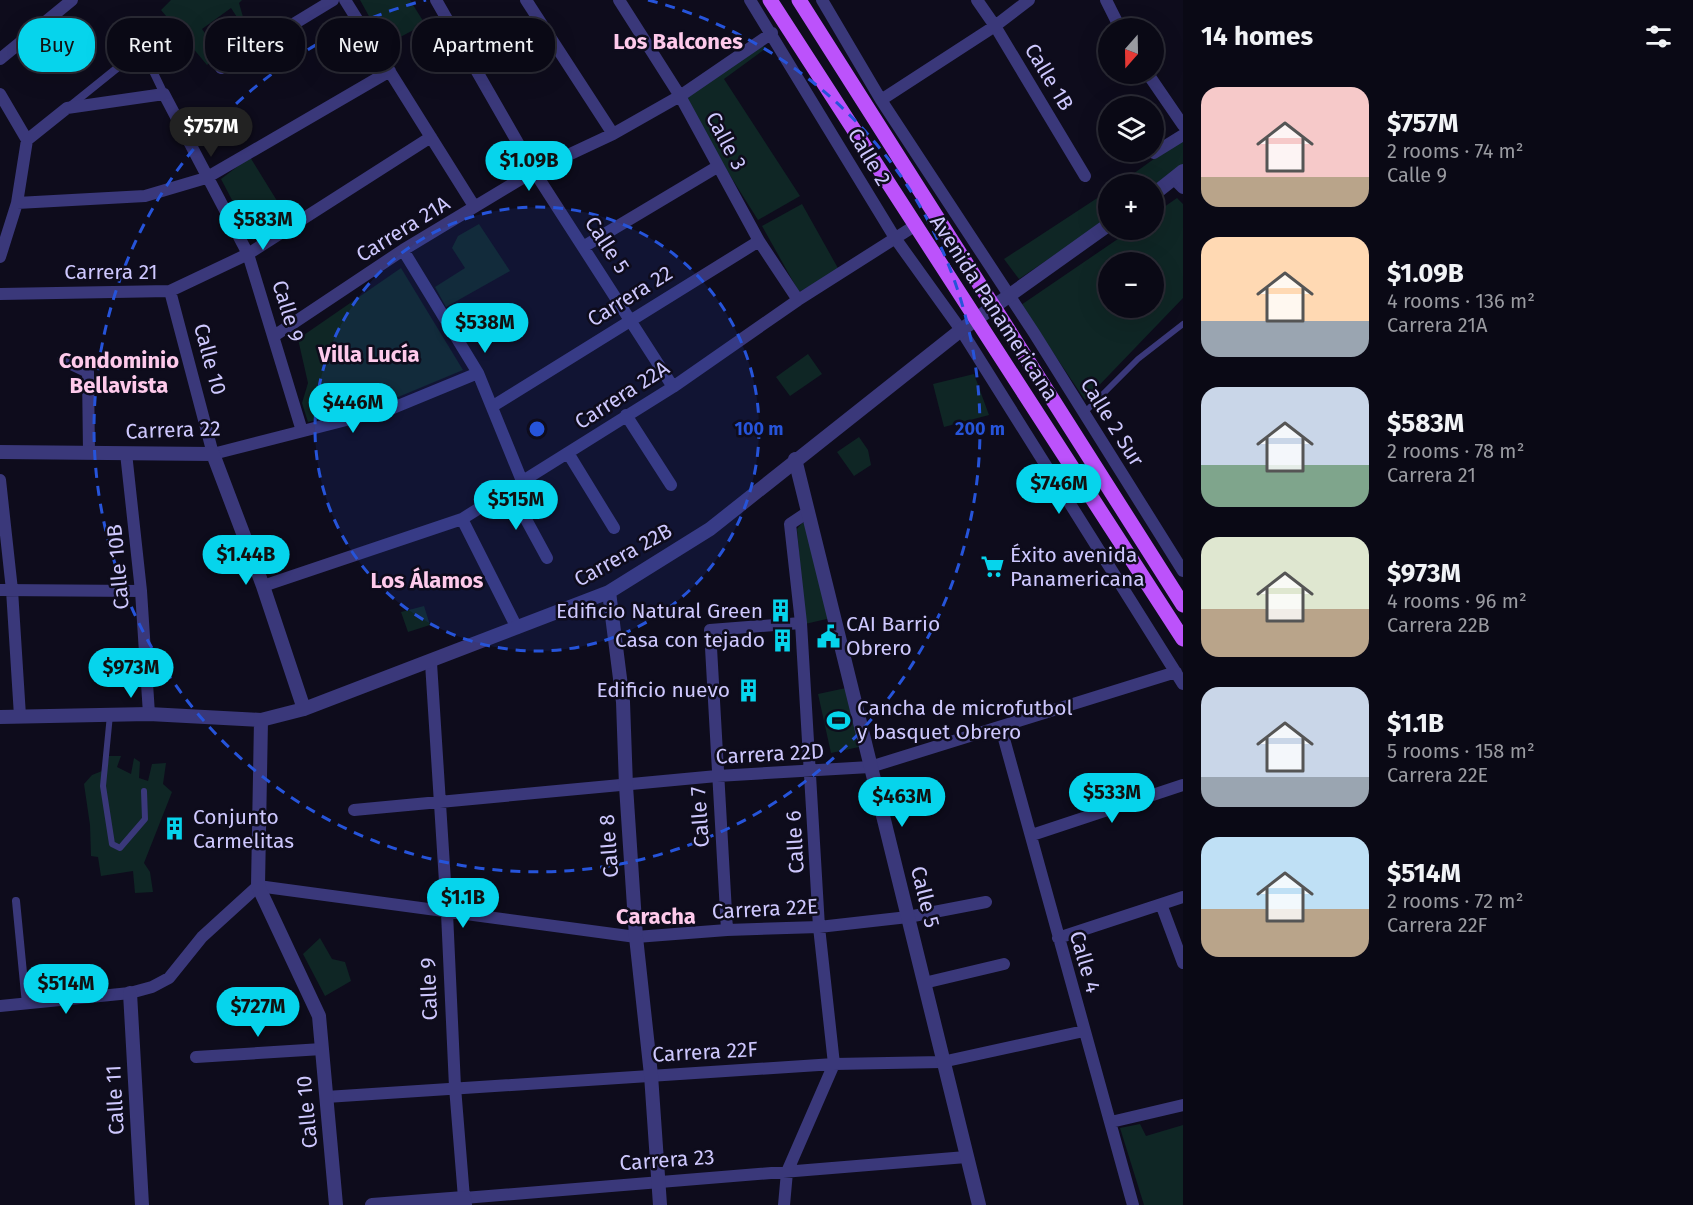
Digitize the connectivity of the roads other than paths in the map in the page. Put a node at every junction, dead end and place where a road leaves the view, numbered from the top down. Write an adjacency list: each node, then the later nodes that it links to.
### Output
1 (72, 0): 19 (street)
2 (333, 0): 14 (street)
3 (345, 0): 15 (street)
4 (436, 0): 35 (street, Calle 5)
5 (526, 0): 29 (street)
6 (619, 0): 25 (street, Calle 3)
7 (750, 0): 18 (street, Calle 2)
8 (770, 0): 42 (main road, Avenida Panamericana)
9 (800, 0): 54 (main road, Avenida Panamericana)
10 (822, 0): 26 (street, Calle 2)
11 (977, 0): 17 (street, Calle 1B)
12 (1029, 0): 17 (street)
13 (1106, 0): 16 (street)
14 (303, 18)
15 (356, 18)
16 (1115, 18)
17 (995, 26): 26 (street); 36 (street, Calle 1B)
18 (772, 33): 25 (street, Carrera 21A); 44 (street, Calle 2)
19 (0, 59)
20 (388, 72): 37 (street)
21 (391, 72): 31 (street)
22 (1155, 84): 28 (street)
23 (0, 94): 32 (street)
24 (164, 94): 27 (street); 27 (street, Calle 9); 37 (street, Calle 9)
25 (680, 96): 29 (street, Carrera 21A); 34 (street, Calle 3)
26 (881, 100): 52 (street, Calle 2)
27 (67, 108): 32 (street)
28 (1183, 125)
29 (613, 134): 35 (street, Carrera 21A)
30 (1183, 135): 33 (street)
31 (431, 137): 41 (street); 48 (street, Carrera 21)
32 (27, 140): 40 (street)
33 (1164, 147)
34 (717, 167): 45 (street, Calle 3); 46 (street)
35 (534, 171): 41 (street, Carrera 21A); 46 (street, Calle 5)
36 (1084, 176)
37 (206, 178): 40 (street); 48 (street, Calle 9)
38 (1180, 180): 39 (street)
39 (1164, 189)
40 (17, 203): 49 (street)
41 (474, 206): 47 (street, Carrera 21A)
42 (916, 225): 44 (street, Carrera 22A); 55 (main road, Avenida Panamericana)
43 (1098, 232): 52 (street, Carrera 22B)
44 (895, 238): 53 (street, Carrera 22A); 58 (street, Calle 2)
45 (759, 240): 53 (street, Calle 3); 56 (street, Carrera 22)
46 (583, 247): 56 (street, Calle 5)
47 (403, 250): 59 (street, Carrera 21A); 61 (street)
48 (248, 254): 50 (street, Carrera 21); 59 (street, Calle 9)
49 (0, 257)
50 (170, 291): 51 (street, Carrera 21); 71 (street, Calle 10)
51 (0, 294)
52 (1009, 294): 54 (street, Carrera 22B); 64 (street, Calle 2 Sur)
53 (798, 300): 62 (street, Carrera 22A)
54 (992, 308): 55 (street, Carrera 22B); 86 (main road, Avenida Panamericana)
55 (977, 319): 58 (street, Carrera 22B); 89 (main road, Avenida Panamericana)
56 (630, 321): 62 (street, Calle 5); 63 (street, Carrera 22)
57 (1183, 324): 64 (lane)
58 (961, 330): 72 (street, Carrera 22B); 91 (street, Calle 2)
59 (274, 336): 66 (street, Calle 9)
60 (63, 360): 68 (street)
61 (478, 373): 63 (street); 66 (street, Carrera 22)
62 (673, 387): 65 (street, Carrera 22A)
63 (492, 406): 74 (street)
64 (1083, 413): 81 (street, Calle 2 Sur)
65 (626, 416): 70 (street, Carrera 22A); 75 (street)
66 (302, 431): 71 (street, Carrera 22)
67 (0, 452): 68 (street, Carrera 22)
68 (89, 453): 69 (street, Carrera 22)
69 (126, 453): 71 (street, Carrera 22); 84 (street, Calle 10B)
70 (568, 453): 74 (street, Carrera 22A); 79 (street)
71 (213, 454): 82 (street, Calle 10)
72 (795, 459): 77 (street, Calle 5); 85 (street, Carrera 22B)
73 (0, 480): 83 (street)
74 (522, 481): 76 (street, Carrera 22A)
75 (671, 485)
76 (510, 490): 78 (street, Carrera 22A); 80 (street)
77 (808, 512): 87 (street, Calle 6); 100 (street, Calle 5)
78 (462, 519): 82 (street, Carrera 22A); 88 (street)
79 (614, 528)
80 (547, 558)
81 (1183, 571)
82 (263, 586): 93 (street, Calle 10)
83 (6, 590): 84 (street); 96 (street)
84 (141, 591): 94 (street, Calle 10B)
85 (609, 592): 88 (street, Carrera 22B); 104 (street, Calle 8)
86 (1183, 605)
87 (801, 623): 101 (street, Calle 6); 102 (street, Calle 7)
88 (517, 628): 90 (street, Carrera 22B)
89 (1183, 639)
90 (431, 663): 93 (street, Carrera 22B); 106 (street, Calle 9)
91 (1176, 672): 92 (street, Calle 2); 99 (street, Carrera 22D)
92 (1183, 684)
93 (304, 710): 98 (street, Carrera 22B)
94 (149, 714): 95 (street, Carrera 22B); 98 (street, Carrera 22B)
95 (110, 715): 96 (street, Carrera 22B); 105 (lane)
96 (20, 716): 97 (street, Carrera 22B)
97 (0, 717)
98 (261, 720): 109 (street, Calle 10)
99 (1001, 728): 100 (street, Carrera 22D); 108 (street, Calle 4)
100 (870, 767): 101 (street, Carrera 22D); 115 (street, Calle 5)
101 (810, 772): 102 (street, Carrera 22D); 116 (street, Calle 6)
102 (717, 776): 104 (street, Carrera 22D); 117 (street, Calle 7)
103 (1183, 785): 108 (street)
104 (626, 786): 106 (street, Carrera 22D); 118 (street, Calle 8)
105 (144, 790)
106 (439, 802): 107 (street, Carrera 22D); 114 (street, Calle 9)
107 (354, 810)
108 (1032, 836): 119 (street, Calle 4)
109 (258, 886): 114 (street, Carrera 22E); 123 (street); 127 (street, Calle 10)
110 (1183, 897): 113 (street)
111 (16, 901): 124 (street)
112 (986, 902): 115 (street, Carrera 22E)
113 (1161, 904): 119 (street); 120 (street)
114 (447, 913): 118 (street, Carrera 22E); 132 (street, Calle 9)
115 (908, 917): 116 (street, Carrera 22E); 122 (street, Calle 5)
116 (819, 927): 117 (street, Carrera 22E); 130 (street, Calle 6)
117 (727, 930): 118 (street, Carrera 22E)
118 (636, 937): 131 (street, Calle 8)
119 (1058, 938): 126 (street, Calle 4)
120 (1183, 963)
121 (1004, 964): 122 (street)
122 (924, 983): 129 (street, Calle 5)
123 (130, 993): 124 (street); 140 (street, Calle 11)
124 (26, 1004): 125 (street)
125 (0, 1006)
126 (1084, 1031): 129 (street, Carrera 22F); 135 (street, Calle 4)
127 (322, 1049): 128 (street); 133 (street, Calle 10)
128 (196, 1058)
129 (942, 1062): 130 (street, Carrera 22F); 136 (street, Calle 5)
130 (834, 1064): 131 (street, Carrera 22F); 137 (street, Calle 6)
131 (651, 1075): 132 (street, Carrera 22F); 138 (street, Calle 8)
132 (455, 1087): 133 (street, Carrera 22F); 139 (street, Calle 9)
133 (326, 1096): 141 (street, Calle 10)
134 (1183, 1105): 135 (street)
135 (1111, 1122): 146 (street, Calle 4)
136 (966, 1157): 137 (street, Carrera 23); 145 (street, Calle 5)
137 (787, 1172): 138 (street, Carrera 23); 144 (street, Calle 6)
138 (660, 1182): 139 (street, Carrera 23); 143 (street, Calle 8)
139 (465, 1201): 142 (street, Carrera 23)
140 (142, 1205)
141 (336, 1205)
142 (372, 1205)
143 (660, 1205)
144 (783, 1205)
145 (980, 1205)
146 (1133, 1205)

